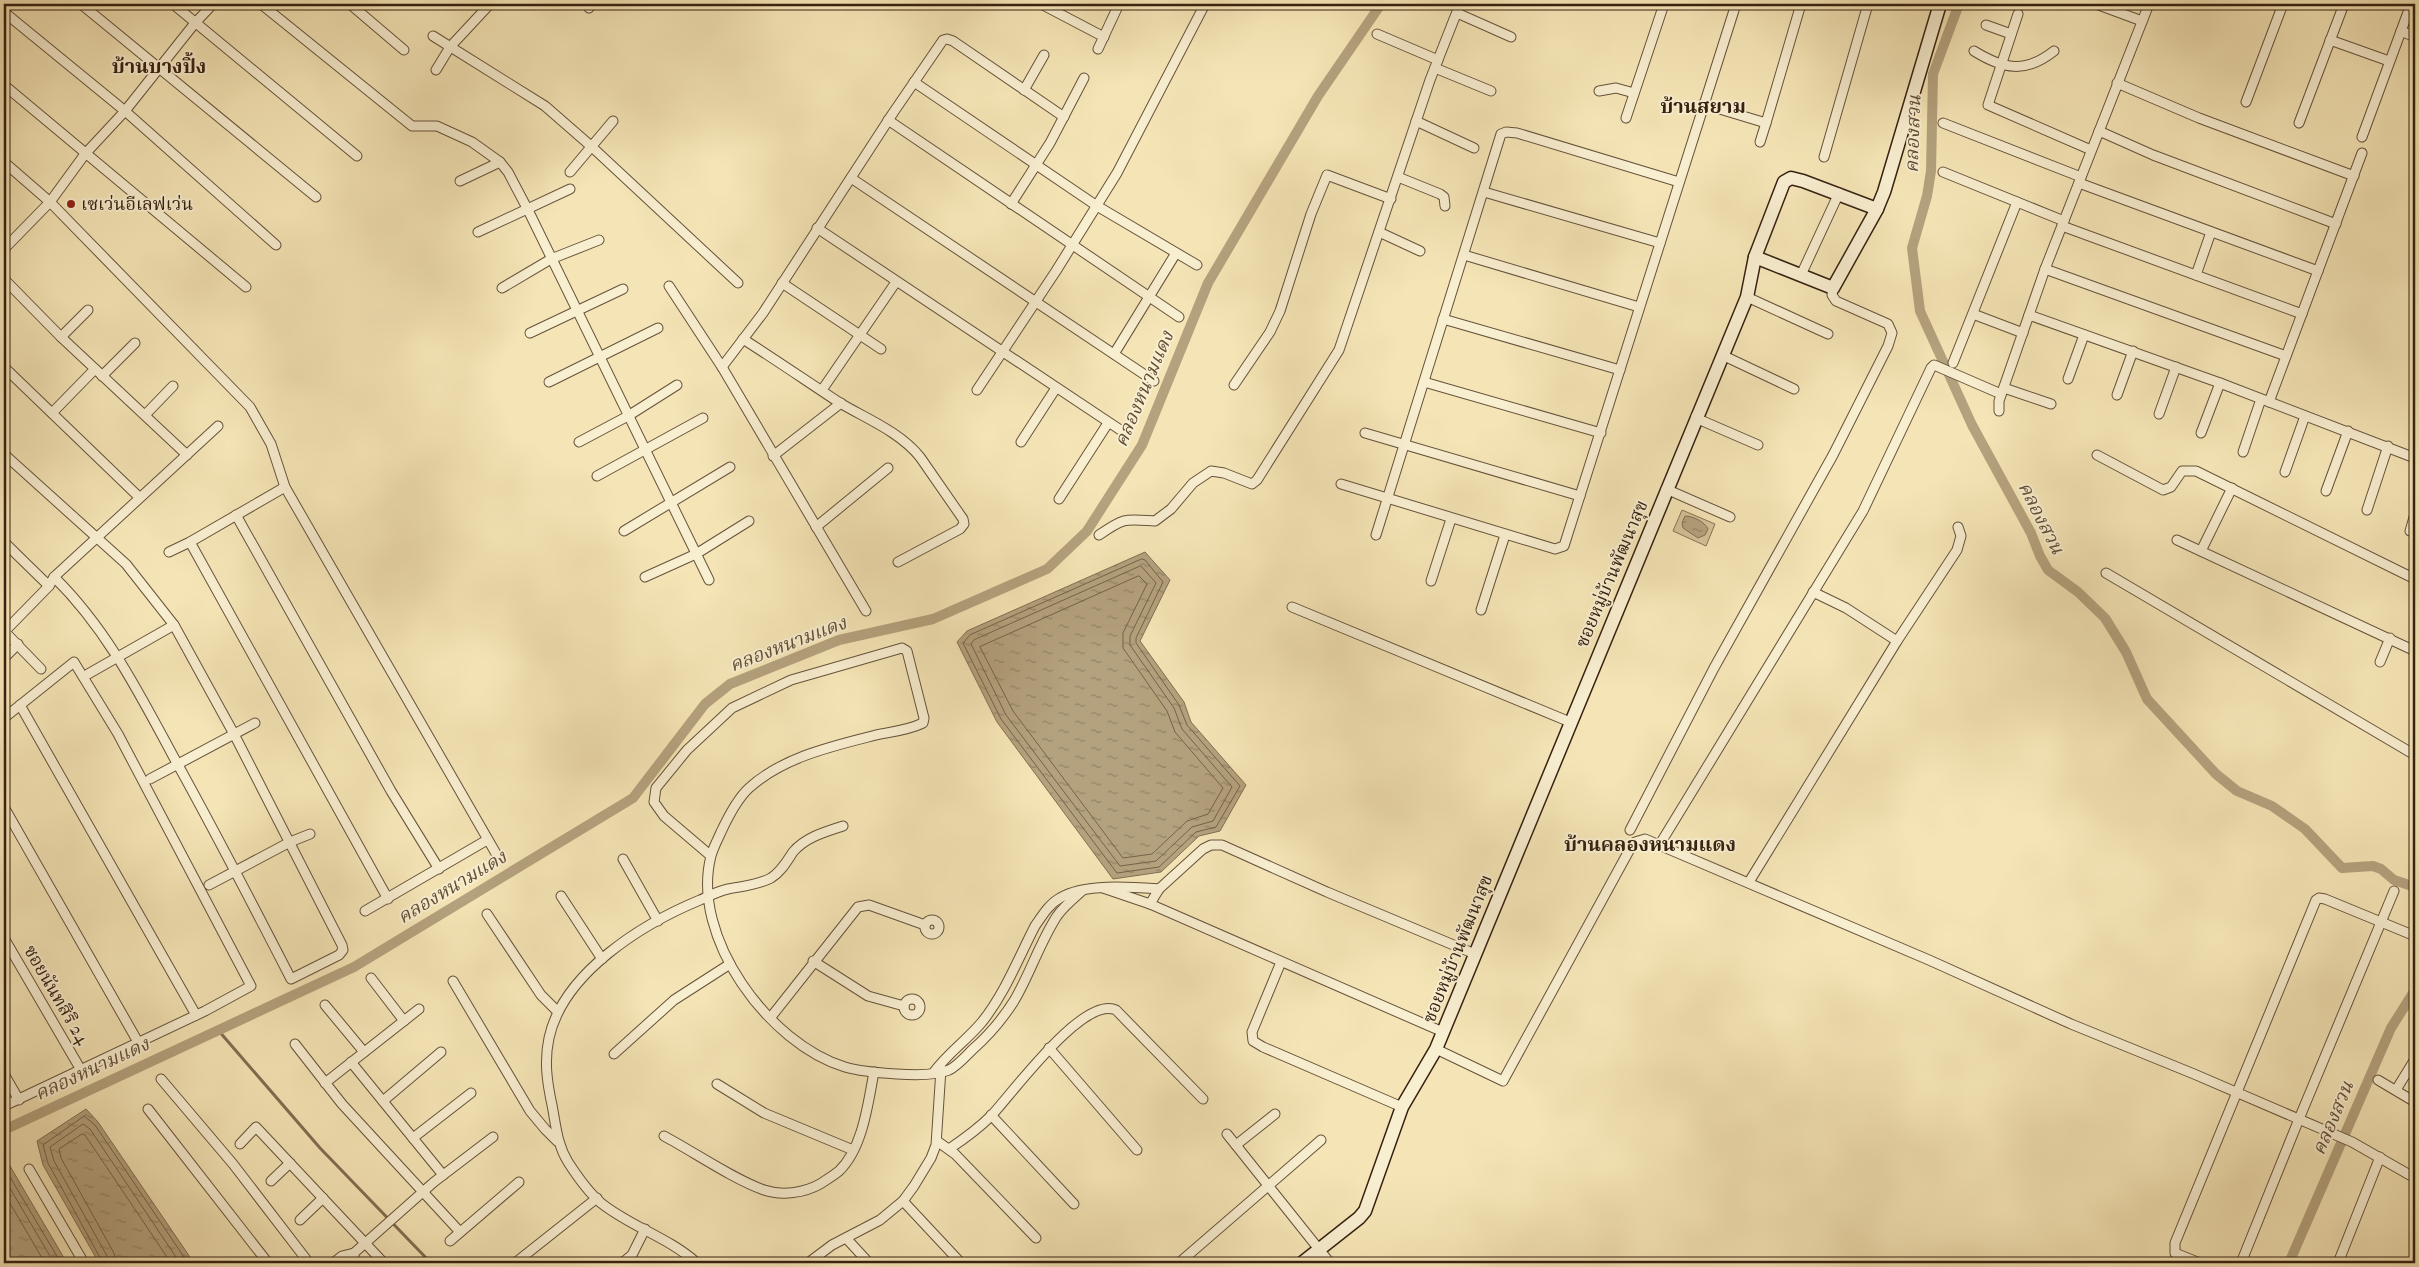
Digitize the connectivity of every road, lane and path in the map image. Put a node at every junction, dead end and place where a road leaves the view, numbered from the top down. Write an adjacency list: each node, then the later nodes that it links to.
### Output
1 (81, 4): 44 (street)
2 (173, 4): 25 (street)
3 (212, 4): 25 (street)
4 (261, 4): 76 (street)
5 (350, 4): 37 (street)
6 (490, 4): 35 (street)
7 (1041, 4): 31 (street)
8 (1119, 4): 31 (street)
9 (1205, 4): 94 (street)
10 (1460, 4): 22 (street)
11 (1664, 4): 53 (street)
12 (1736, 4): 55 (street)
13 (1801, 4): 62 (street)
14 (1868, 4): 74 (street)
15 (1940, 4): 96 (street)
16 (2096, 4): 24 (street)
17 (2149, 4): 24 (street)
18 (2283, 4): 54 (street)
19 (2344, 4): 34 (street)
20 (2412, 4): 27 (street)
21 (4, 12): 56 (street)
22 (1457, 13): 32 (street); 42 (street)
23 (2018, 14): 29 (street)
24 (2142, 21): 48 (street)
25 (195, 22): 44 (street); 73 (street)
26 (1986, 25): 29 (street)
27 (2401, 31): 33 (street); 41 (street)
28 (1376, 34): 42 (street)
29 (2011, 34): 43 (street)
30 (433, 36): 35 (street)
31 (1104, 37): 36 (street)
32 (1511, 37)
33 (2415, 37)
34 (2330, 40): 41 (street); 64 (street)
35 (450, 47): 45 (street); 68 (street)
36 (1098, 49)
37 (404, 50)
38 (1974, 51): 43 (street)
39 (2054, 51): 43 (street)
40 (1044, 55): 50 (street)
41 (2390, 62): 66 (street)
42 (1436, 64): 51 (street); 61 (street)
43 (2000, 66): 70 (street)
44 (160, 68): 56 (street); 89 (street)
45 (436, 70)
46 (1084, 78): 57 (street)
47 (914, 82): 50 (street); 59 (street); 77 (street)
48 (2117, 83): 65 (street); 80 (street)
49 (4, 85): 72 (street)
50 (1024, 90): 57 (street)
51 (1491, 91)
52 (1599, 91): 53 (street)
53 (1634, 93): 58 (street)
54 (2246, 102)
55 (1704, 104): 62 (street); 85 (street)
56 (125, 110): 72 (street); 106 (street)
57 (1064, 118): 77 (street)
58 (1626, 118)
59 (888, 120): 82 (street); 93 (street)
60 (613, 121): 68 (street)
61 (1416, 121): 69 (street); 81 (street)
62 (1766, 123): 67 (street)
63 (1943, 123): 83 (street)
64 (2299, 123)
65 (2099, 131): 70 (street); 99 (street)
66 (2362, 137)
67 (1760, 142)
68 (592, 147): 78 (street); 121 (street)
69 (1474, 148)
70 (2091, 150): 83 (street)
71 (2362, 153): 80 (street)
72 (85, 154): 91 (street); 124 (street)
73 (357, 156)
74 (1824, 157)
75 (4, 162): 91 (street)
76 (500, 162): 84 (street); 97 (street)
77 (1036, 164): 93 (street); 94 (street)
78 (570, 172)
79 (1943, 172): 92 (street)
80 (2354, 176): 99 (street)
81 (1398, 177): 90 (street); 95 (street)
82 (851, 178): 100 (street); 130 (street)
83 (2080, 180): 98 (street); 103 (street)
84 (460, 181)
85 (1679, 182): 87 (street); 105 (street)
86 (570, 189): 97 (street)
87 (1484, 192): 105 (street); 111 (street)
88 (1839, 193): 96 (street, ซอยหมู่บ้านพัฒนาสุข); 112 (street, ซอยหมู่บ้านพัฒนาสุข); 117 (street)
89 (316, 197)
90 (1391, 199): 102 (street); 167 (street)
91 (50, 202): 108 (street); 210 (street)
92 (2017, 202): 98 (street); 134 (street)
93 (1011, 204): 107 (street)
94 (1097, 206): 107 (street); 110 (street)
95 (1445, 206)
96 (1877, 209): 126 (street)
97 (528, 210): 101 (street); 113 (street)
98 (2063, 223): 115 (street); 118 (street)
99 (2336, 224): 116 (street)
100 (817, 228): 120 (street); 122 (street)
101 (478, 232)
102 (1379, 232): 109 (street); 229 (street)
103 (2211, 232): 116 (street); 118 (street)
104 (599, 240): 113 (street)
105 (1660, 243): 131 (street)
106 (276, 245)
107 (1073, 245): 128 (street); 130 (street)
108 (4, 249)
109 (1420, 251)
110 (1176, 253): 114 (street); 128 (street)
111 (1464, 255): 131 (street); 138 (street)
112 (1755, 257): 117 (street); 129 (street, ซอยหมู่บ้านพัฒนาสุข)
113 (551, 259): 125 (street); 133 (street)
114 (1197, 265)
115 (2045, 269): 136 (street); 154 (street)
116 (2318, 271): 135 (street)
117 (1801, 275): 126 (street)
118 (2196, 275): 135 (street)
119 (4, 279): 145 (street)
120 (896, 282): 142 (street); 150 (street)
121 (738, 283)
122 (782, 283): 142 (street); 146 (street)
123 (669, 286): 157 (street)
124 (246, 287)
125 (502, 288)
126 (1833, 288): 272 (street)
127 (623, 289): 133 (street)
128 (1151, 297): 137 (street); 151 (street)
129 (1747, 297): 143 (street); 153 (street, ซอยหมู่บ้านพัฒนาสุข)
130 (1035, 302): 150 (street); 151 (street)
131 (1639, 307): 159 (street)
132 (88, 310): 145 (street)
133 (576, 310): 140 (street); 152 (street)
134 (1973, 314): 141 (street); 155 (street)
135 (2302, 314): 154 (street)
136 (2029, 315): 141 (street); 144 (street)
137 (1179, 317)
138 (1443, 319): 159 (street); 164 (street)
139 (658, 328): 152 (street)
140 (530, 333)
141 (2023, 333): 173 (street)
142 (860, 334): 148 (street); 171 (street)
143 (1828, 334)
144 (2084, 335): 149 (street); 161 (street)
145 (61, 337): 160 (street)
146 (744, 339): 157 (street); 171 (street)
147 (134, 343): 160 (street)
148 (881, 349)
149 (2133, 351): 158 (street); 174 (street)
150 (1002, 352): 169 (street); 172 (street)
151 (1114, 354): 162 (street)
152 (599, 356): 163 (street); 182 (street)
153 (1723, 356): 170 (street); 185 (street, ซอยหมู่บ้านพัฒนาสุข)
154 (2286, 356): 175 (street)
155 (1953, 363)
156 (4, 367): 179 (street)
157 (722, 367): 202 (street)
158 (2176, 367): 165 (street); 180 (street)
159 (1620, 370): 190 (street)
160 (99, 373): 179 (street); 181 (street)
161 (2068, 379)
162 (1154, 381)
163 (549, 382)
164 (1424, 382): 190 (street); 195 (street)
165 (2220, 383): 175 (street); 191 (street)
166 (677, 385): 182 (street)
167 (1234, 385)
168 (173, 386): 181 (street)
169 (1056, 388): 186 (street); 194 (street)
170 (1794, 389)
171 (822, 390): 176 (street)
172 (977, 390)
173 (2003, 391): 177 (street); 178 (street); 247 (street)
174 (2117, 395)
175 (2265, 400): 183 (street); 199 (street)
176 (841, 403): 202 (street); 239 (street)
177 (2051, 404)
178 (1999, 411)
179 (52, 413): 215 (street)
180 (2159, 414)
181 (145, 416): 200 (street)
182 (628, 416): 193 (street); 198 (street)
183 (2305, 416): 188 (street); 207 (street)
184 (703, 418): 198 (street)
185 (1697, 418): 196 (street); 212 (street, ซอยหมู่บ้านพัฒนาสุข)
186 (1108, 423): 192 (street); 216 (street)
187 (218, 426): 200 (street)
188 (2348, 431): 197 (street); 213 (street)
189 (1364, 433): 195 (street)
190 (1600, 433): 214 (street)
191 (2201, 433)
192 (1125, 434)
193 (579, 442)
194 (1021, 442)
195 (1404, 445): 214 (street); 217 (street)
196 (1758, 445)
197 (2388, 446): 204 (street); 219 (street)
198 (644, 449): 208 (street); 218 (street)
199 (2243, 452)
200 (187, 455): 215 (street)
201 (2097, 455): 211 (street)
202 (773, 456): 225 (street)
203 (5, 458): 232 (street)
204 (2415, 458)
205 (730, 468): 218 (street)
206 (888, 468): 225 (street)
207 (2285, 472)
208 (597, 476)
209 (1341, 484): 217 (street)
210 (285, 487): 221 (street); 274 (street)
211 (2232, 488): 236 (street); 243 (street)
212 (1666, 490): 222 (street); 264 (street, ซอยหมู่บ้านพัฒนาสุข)
213 (2326, 491)
214 (1580, 496): 231 (street)
215 (139, 498): 232 (street)
216 (1058, 499)
217 (1386, 499): 223 (street); 230 (street)
218 (671, 504): 227 (street); 238 (street)
219 (2367, 510)
220 (2415, 514): 228 (street)
221 (236, 515): 235 (street); 280 (street)
222 (1730, 517)
223 (1450, 519): 231 (street); 245 (street)
224 (749, 521): 238 (street)
225 (816, 527): 250 (street)
226 (1958, 527): 254 (street)
227 (624, 531)
228 (2410, 531)
229 (1099, 535)
230 (1376, 535)
231 (1506, 535): 249 (street)
232 (98, 538): 241 (street); 251 (street)
233 (2177, 540): 236 (street)
234 (4, 542): 246 (street)
235 (190, 542): 237 (street); 290 (street)
236 (2201, 551): 253 (street)
237 (169, 552)
238 (696, 554): 242 (street); 244 (street)
239 (898, 562)
240 (2106, 573): 267 (street)
241 (54, 577): 246 (street); 257 (street)
242 (645, 577)
243 (2415, 579)
244 (709, 580)
245 (1431, 581)
246 (49, 586): 252 (street)
247 (1812, 592): 254 (street); 276 (street)
248 (1292, 607): 264 (street)
249 (1481, 610)
250 (866, 612)
251 (174, 625): 257 (street); 266 (street)
252 (4, 632): 255 (street)
253 (2390, 638): 256 (street); 259 (street)
254 (1897, 641): 282 (street)
255 (18, 644): 258 (street); 260 (street)
256 (2415, 651)
257 (118, 656): 261 (street); 268 (street)
258 (4, 658)
259 (2380, 662)
260 (42, 669)
261 (88, 674)
262 (20, 705): 263 (street); 310 (street); 310 (street)
263 (4, 718)
264 (1570, 722): 299 (street, ซอยหมู่บ้านพัฒนาสุข)
265 (255, 723): 266 (street)
266 (234, 734): 268 (street); 275 (street)
267 (2415, 755)
268 (177, 764): 269 (street); 281 (street)
269 (150, 779)
270 (4, 807): 314 (street)
271 (842, 826): 289 (street)
272 (1630, 830)
273 (310, 834): 275 (street)
274 (487, 840): 278 (street); 280 (street)
275 (290, 842): 281 (street); 281 (street)
276 (1660, 844): 282 (street); 317 (street)
277 (711, 856): 277 (street); 289 (street)
278 (498, 857)
279 (622, 859): 294 (street)
280 (439, 869): 290 (street)
281 (236, 871): 283 (street)
282 (1749, 882): 332 (street)
283 (209, 885)
284 (1103, 888): 285 (street); 286 (street); 291 (street)
285 (1159, 888): 291 (street); 299 (street)
286 (1082, 891): 324 (street); 324 (street)
287 (2394, 891): 295 (street)
288 (561, 896): 300 (street)
289 (709, 897): 294 (street); 303 (street)
290 (388, 899): 292 (street)
291 (1150, 904): 302 (street)
292 (365, 911)
293 (486, 914): 309 (street)
294 (658, 921): 300 (street)
295 (2382, 921): 297 (street); 332 (street); 343 (street)
296 (925, 925): 301 (street)
297 (2415, 936)
298 (4, 938): 323 (street, ซอยนันทสิริ 24)
299 (1475, 954): 313 (street, ซอยหมู่บ้านพัฒนาสุข)
300 (602, 959): 309 (street)
301 (813, 962): 307 (street); 311 (street)
302 (1281, 962): 313 (street); 339 (street)
303 (730, 964): 311 (street); 320 (street)
304 (371, 978): 312 (street)
305 (453, 981): 349 (street)
306 (325, 1005): 318 (street)
307 (904, 1006)
308 (419, 1009): 312 (street)
309 (558, 1012): 349 (street)
310 (196, 1015): 314 (street)
311 (771, 1018): 325 (street)
312 (404, 1021): 318 (street)
313 (1443, 1032): 317 (street, ซอยหมู่บ้านพัฒนาสุข)
314 (138, 1042): 323 (street)
315 (295, 1044): 329 (street)
316 (1049, 1048): 334 (street); 342 (street); 355 (street)
317 (1436, 1049): 339 (street, ซอยหมู่บ้านพัฒนาสุข)
318 (364, 1052): 322 (street)
319 (441, 1052): 336 (street)
320 (614, 1054)
321 (2415, 1059): 331 (street)
322 (351, 1062): 329 (street); 336 (street)
323 (81, 1070): 335 (street)
324 (936, 1070): 325 (street); 350 (street)
325 (874, 1072): 354 (street)
326 (4, 1074): 335 (street)
327 (161, 1078): 382 (street)
328 (2378, 1080): 331 (street)
329 (325, 1083): 364 (street)
330 (717, 1084): 354 (street)
331 (2396, 1090): 337 (street)
332 (2236, 1092): 343 (street); 393 (street)
333 (471, 1093): 347 (street)
334 (1203, 1099)
335 (19, 1100): 338 (street)
336 (383, 1101): 347 (street)
337 (2415, 1102)
338 (4, 1106)
339 (1402, 1107): 376 (street, ซอยหมู่บ้านพัฒนาสุข)
340 (148, 1109): 381 (street)
341 (1275, 1114): 352 (street)
342 (991, 1115): 353 (street); 368 (street)
343 (2299, 1119): 356 (street); 394 (street)
344 (1228, 1134): 352 (street)
345 (664, 1136): 354 (street)
346 (493, 1137): 359 (street)
347 (413, 1138): 359 (street)
348 (1321, 1140): 363 (street)
349 (557, 1141): 366 (street)
350 (937, 1141): 353 (street); 367 (street)
351 (240, 1144): 357 (street)
352 (1236, 1145): 363 (street)
353 (949, 1149): 373 (street)
354 (853, 1150)
355 (1137, 1150)
356 (2380, 1157): 360 (street); 395 (street)
357 (290, 1163): 361 (street); 365 (street)
358 (29, 1169): 380 (street)
359 (443, 1176): 364 (street)
360 (2415, 1178)
361 (271, 1181)
362 (519, 1182): 371 (street)
363 (1269, 1184): 376 (street); 390 (street)
364 (423, 1192): 371 (street); 375 (street)
365 (323, 1198): 369 (street); 375 (street)
366 (596, 1198): 370 (street); 385 (street)
367 (903, 1201): 372 (street); 379 (street)
368 (1074, 1204)
369 (300, 1220)
370 (645, 1229): 386 (street); 387 (street)
371 (460, 1232): 374 (street)
372 (846, 1238): 388 (street); 389 (street)
373 (1036, 1238)
374 (450, 1241)
375 (365, 1244): 377 (street); 378 (street)
376 (1319, 1250): 391 (street, ซอยหมู่บ้านพัฒนาสุข); 392 (street)
377 (354, 1253): 383 (street); 384 (street)
378 (381, 1260)
379 (960, 1262)
380 (84, 1263)
381 (268, 1263)
382 (309, 1263)
383 (333, 1263)
384 (354, 1263)
385 (515, 1263)
386 (622, 1263)
387 (697, 1263)
388 (808, 1263)
389 (869, 1263)
390 (1179, 1263)
391 (1302, 1263)
392 (1330, 1263)
393 (2200, 1263)
394 (2241, 1263)
395 (2338, 1263)

